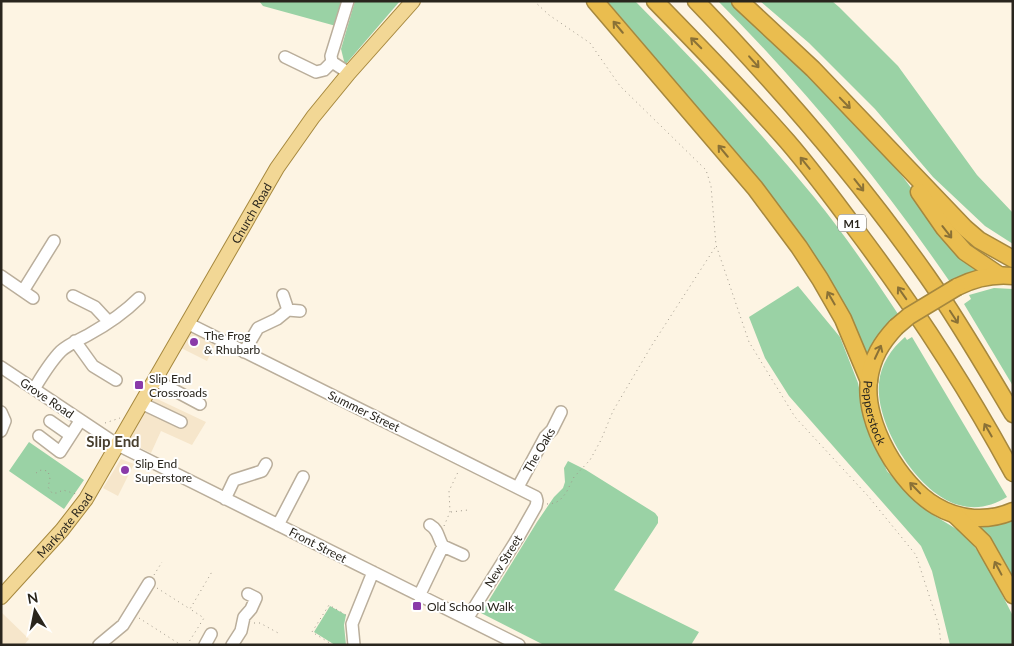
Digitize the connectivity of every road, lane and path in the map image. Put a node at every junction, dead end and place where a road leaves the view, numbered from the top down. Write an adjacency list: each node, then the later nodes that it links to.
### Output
1 (348, 1): 9 (street)
2 (413, 1): 10 (main road, Church Road)
3 (534, 1): 13 (path)
4 (596, 1): 27 (highway, one-way to 4)
5 (654, 1): 46 (highway, M1, one-way to 5)
6 (696, 1): 33 (highway, M1, one-way to 33)
7 (740, 1): 11 (highway, one-way to 11)
8 (285, 57): 9 (street)
9 (332, 62): 10 (street)
10 (349, 73): 21 (main road, Church Road)
11 (877, 136): 14 (highway); 16 (highway, one-way to 16)
12 (54, 241): 15 (street)
13 (716, 245): 51 (path); 83 (path)
14 (1013, 259)
15 (1, 276)
16 (1006, 276): 27 (highway, Pepperstock, one-way to 16, bridge)
17 (283, 295): 23 (street)
18 (73, 296): 20 (street)
19 (139, 298): 20 (street)
20 (108, 321): 22 (street)
21 (187, 323): 23 (street, Summer Street); 26 (main road, Church Road)
22 (75, 341): 25 (street); 28 (street)
23 (244, 352): 43 (street, Summer Street)
24 (1, 367): 28 (street, Grove Road)
25 (116, 380)
26 (155, 380): 29 (main road, Church Road); 30 (street)
27 (869, 381): 55 (highway, Pepperstock, one-way to 27)
28 (34, 389): 36 (street, Grove Road)
29 (141, 404): 37 (street); 42 (main road, Church Road)
30 (200, 404)
31 (1, 412): 39 (street)
32 (561, 412): 48 (street, The Oaks)
33 (1013, 414)
34 (120, 418): 38 (path)
35 (50, 421): 41 (street)
36 (80, 421): 41 (street); 42 (street, Grove Road)
37 (181, 422)
38 (104, 424)
39 (1, 431)
40 (39, 436): 41 (street)
41 (70, 436)
42 (118, 445): 49 (street, Front Street); 50 (main road, Markyate Road)
43 (464, 461): 48 (street, Summer Street); 53 (path)
44 (266, 464): 49 (street)
45 (36, 473): 50 (path)
46 (1013, 473)
47 (303, 477): 56 (street)
48 (518, 487): 51 (street, Summer Street)
49 (225, 498): 56 (street, Front Street)
50 (86, 499): 64 (main road, Markyate Road)
51 (537, 501): 71 (street, New Street)
52 (468, 510): 53 (path)
53 (450, 512): 57 (path)
54 (1009, 512): 55 (highway, Pepperstock)
55 (955, 515): 66 (highway, one-way to 55)
56 (278, 525): 62 (street, Front Street)
57 (434, 530): 58 (street)
58 (443, 546): 59 (street); 67 (street)
59 (463, 555)
60 (162, 562): 63 (path)
61 (213, 570): 68 (path)
62 (373, 572): 67 (street, Front Street); 70 (street)
63 (149, 583): 68 (path); 69 (street)
64 (2, 594)
65 (248, 594): 72 (street)
66 (1013, 595)
67 (419, 596): 71 (street, Front Street)
68 (190, 609): 77 (path)
69 (131, 613): 75 (street); 76 (path)
70 (353, 619): 80 (path); 81 (street)
71 (467, 619): 82 (street, Front Street)
72 (243, 623): 74 (path); 79 (street)
73 (211, 634): 78 (street)
74 (280, 634)
75 (106, 643)
76 (181, 645)
77 (187, 645)
78 (205, 645)
79 (232, 645)
80 (333, 645)
81 (354, 645)
82 (519, 645)
83 (941, 645)

